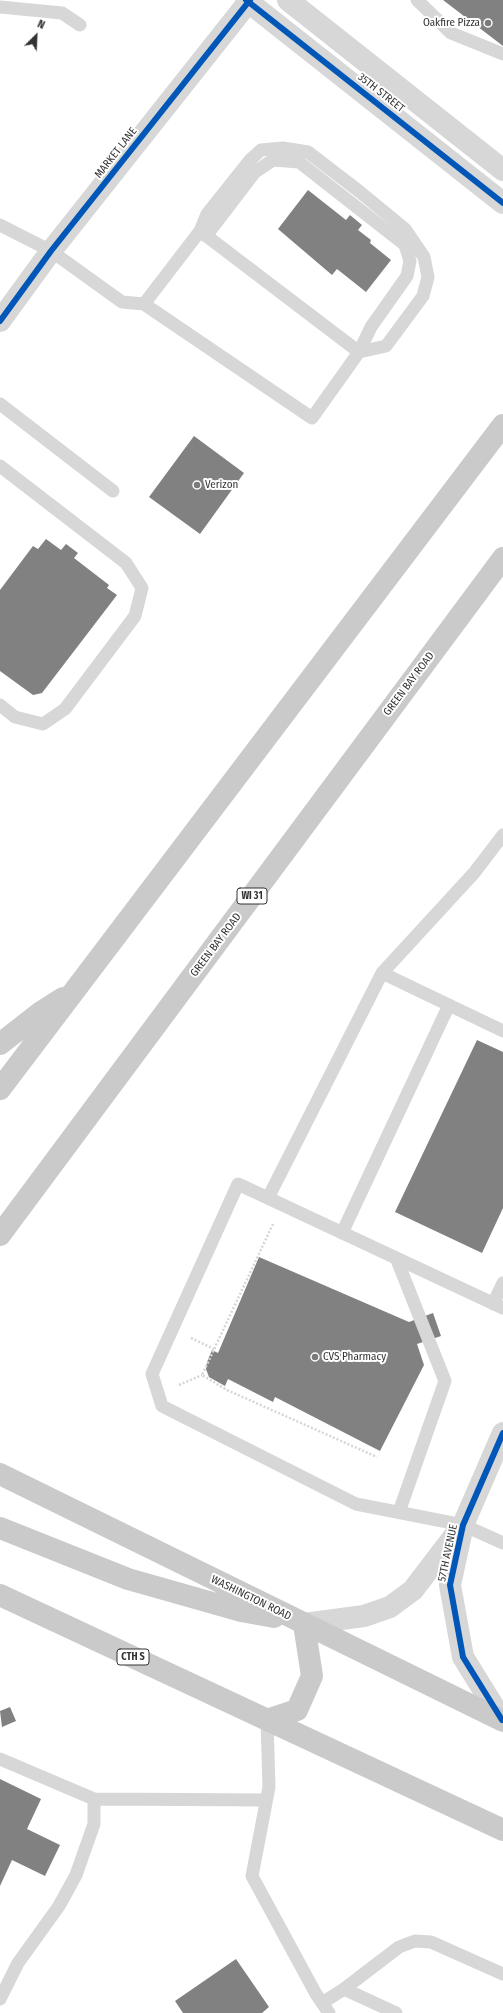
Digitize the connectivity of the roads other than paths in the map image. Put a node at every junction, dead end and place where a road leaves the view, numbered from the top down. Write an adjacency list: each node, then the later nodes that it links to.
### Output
1 (288, 0): 7 (street, 35TH STREET)
2 (417, 0): 6 (lane)
3 (248, 1): 8 (street, 35TH STREET); 11 (street, MARKET LANE)
4 (0, 7): 5 (lane)
5 (80, 25)
6 (503, 54)
7 (503, 170)
8 (503, 203)
9 (0, 225): 11 (lane)
10 (203, 233): 12 (lane); 14 (lane); 14 (lane); 14 (lane)
11 (51, 251): 12 (lane); 13 (street, MARKET LANE)
12 (144, 304): 14 (lane)
13 (0, 321)
14 (359, 352)
15 (0, 404): 18 (lane)
16 (503, 425): 23 (main road)
17 (0, 466): 20 (lane)
18 (113, 491)
19 (503, 558): 30 (main road, GREEN BAY ROAD / WI 31)
20 (0, 705)
21 (503, 835): 22 (lane)
22 (382, 973): 24 (lane); 28 (lane)
23 (78, 988): 26 (main road); 27 (main road)
24 (449, 1005): 25 (lane); 29 (lane)
25 (503, 1031)
26 (0, 1044)
27 (0, 1089)
28 (268, 1198): 29 (lane); 37 (lane)
29 (342, 1233): 31 (lane)
30 (0, 1235)
31 (398, 1260): 33 (lane); 37 (lane)
32 (503, 1283): 33 (lane)
33 (498, 1306)
34 (503, 1433): 38 (street, 57TH AVENUE)
35 (0, 1458): 41 (main road)
36 (0, 1474): 41 (main road, WASHINGTON ROAD)
37 (399, 1512): 38 (lane)
38 (463, 1525): 40 (lane); 43 (street, 57TH AVENUE); 45 (street, 57TH AVENUE)
39 (0, 1528): 43 (main road)
40 (503, 1543)
41 (202, 1573): 43 (main road, WASHINGTON ROAD)
42 (0, 1595): 44 (main road, CTH S)
43 (304, 1624): 44 (main road); 45 (main road, WASHINGTON ROAD)
44 (267, 1720): 48 (lane); 49 (main road, CTH S)
45 (503, 1720)
46 (0, 1759): 47 (lane)
47 (94, 1799): 48 (lane); 52 (lane)
48 (266, 1800): 53 (lane)
49 (503, 1830)
50 (503, 1974): 51 (lane)
51 (344, 1988): 53 (lane); 54 (lane)
52 (0, 1999)
53 (326, 2008)
54 (396, 2013)

